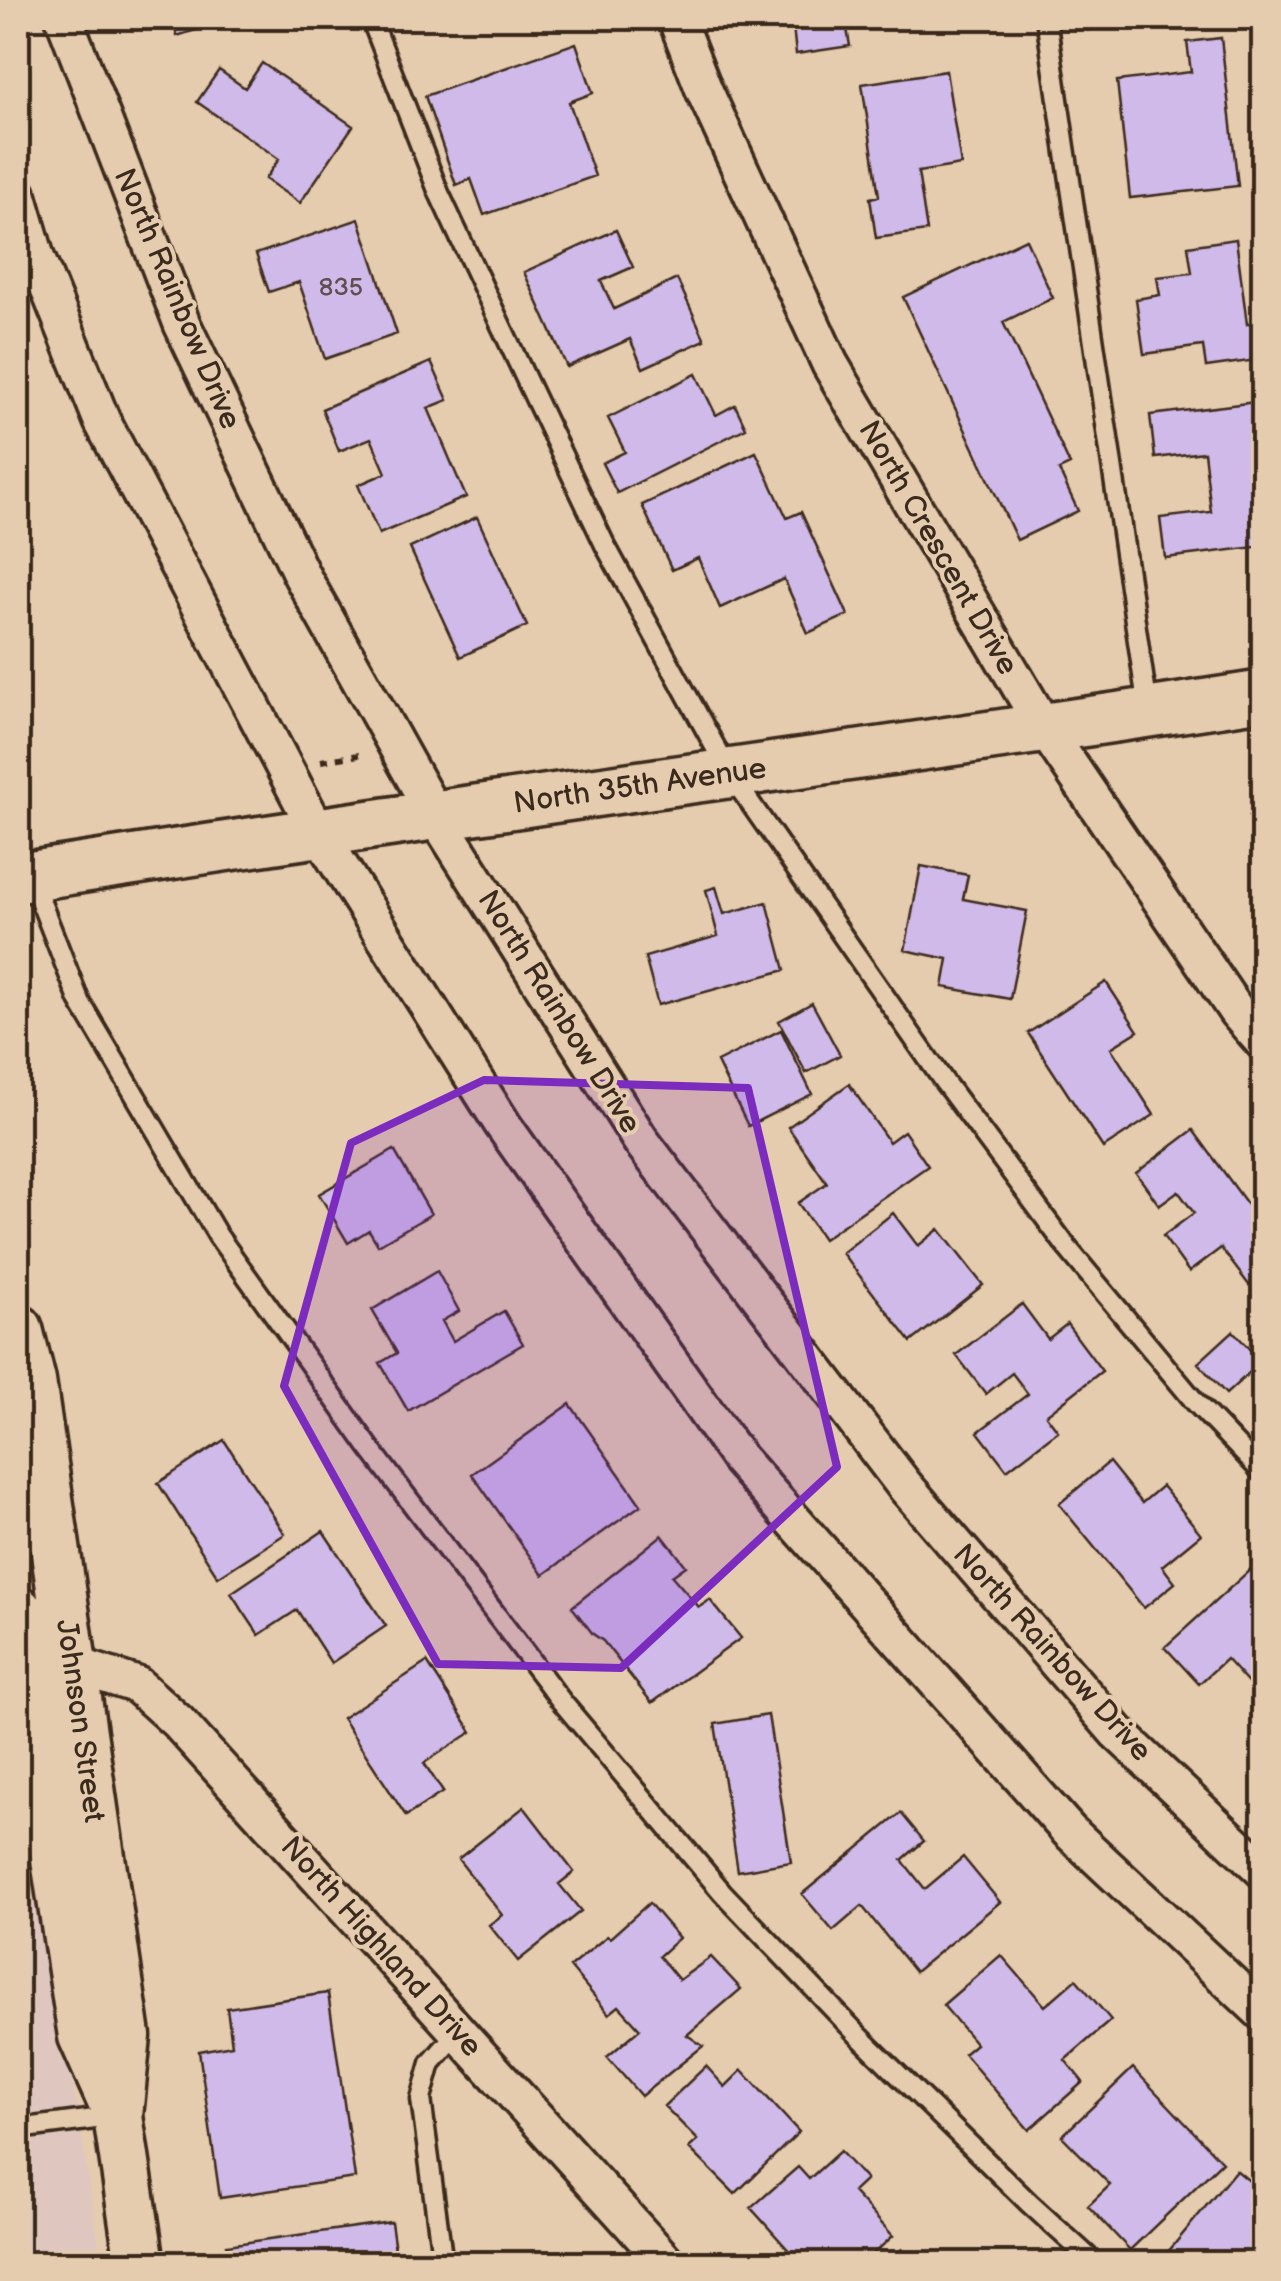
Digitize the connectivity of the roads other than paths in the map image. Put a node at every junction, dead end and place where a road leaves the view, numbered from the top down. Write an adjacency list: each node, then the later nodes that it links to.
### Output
1 (64, 18): 10 (street, North Rainbow Drive)
2 (372, 18): 9 (lane)
3 (676, 18): 8 (street, North Crescent Drive)
4 (1046, 18): 7 (lane)
5 (18, 195): 11 (street)
6 (1264, 695): 7 (street, North 35th Avenue)
7 (1149, 712): 8 (street, North 35th Avenue)
8 (1045, 729): 9 (street, North 35th Avenue); 13 (street, North Crescent Drive)
9 (730, 774): 10 (street, North 35th Avenue); 15 (lane)
10 (435, 815): 11 (street, North 35th Avenue); 18 (street, North Rainbow Drive)
11 (317, 830): 12 (street, North 35th Avenue); 19 (street)
12 (24, 877): 26 (lane)
13 (1264, 1043)
14 (18, 1329): 17 (street, Johnson Street)
15 (1264, 1474)
16 (18, 1611): 21 (street, Johnson Street)
17 (72, 1664): 20 (street, North Highland Drive); 21 (street, Johnson Street)
18 (1264, 1871)
19 (1264, 2014)
20 (458, 2032): 24 (lane); 25 (street, North Highland Drive)
21 (118, 2116): 22 (lane); 23 (street, Johnson Street)
22 (18, 2129)
23 (140, 2264)
24 (443, 2264)
25 (668, 2264)
26 (1096, 2264)

